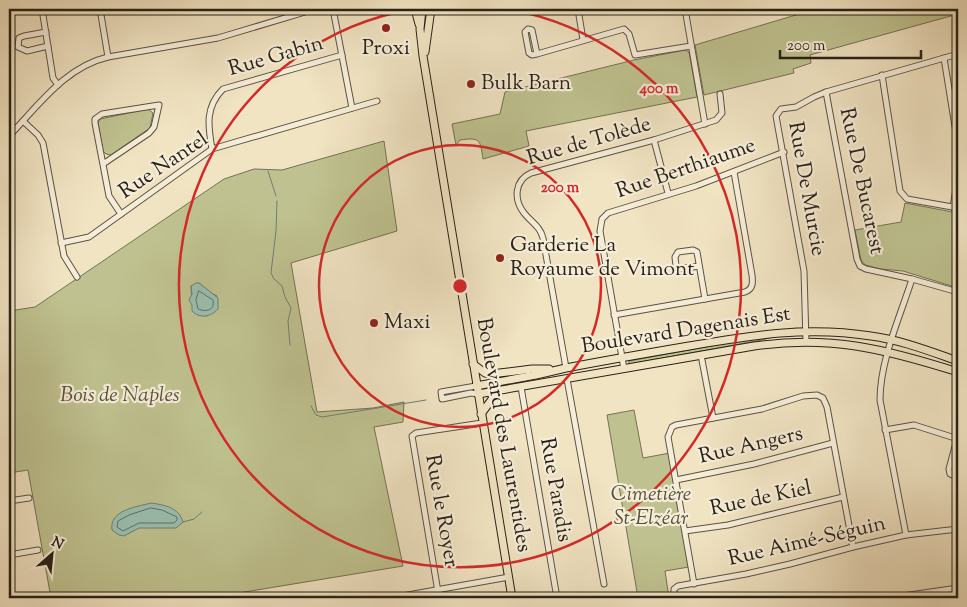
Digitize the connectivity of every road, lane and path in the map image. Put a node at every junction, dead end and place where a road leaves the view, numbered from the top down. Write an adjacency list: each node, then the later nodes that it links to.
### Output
1 (42, 9): 11 (street)
2 (100, 9): 18 (street)
3 (315, 9): 18 (street)
4 (333, 9): 17 (street)
5 (415, 9): 10 (main road)
6 (422, 9): 10 (main road, Boulevard des Laurentides)
7 (578, 9): 12 (street)
8 (685, 9): 14 (street)
9 (431, 11): 20 (main road, Boulevard des Laurentides)
10 (420, 26): 20 (main road, Boulevard des Laurentides)
11 (46, 32): 13 (street); 13 (street)
12 (583, 40): 14 (street); 15 (street)
13 (48, 46): 22 (street)
14 (691, 46): 28 (street)
15 (537, 54): 15 (street)
16 (958, 54): 19 (street, Rue De Murcie)
17 (342, 55): 26 (street); 32 (street, Rue Gabin)
18 (108, 57): 22 (street)
19 (944, 58): 21 (street, Rue De Murcie); 31 (street)
20 (425, 70): 54 (main road, Boulevard des Laurentides)
21 (882, 75): 23 (street, Rue De Murcie); 38 (street)
22 (58, 84): 27 (street)
23 (826, 92): 33 (street, Rue De Murcie); 43 (street, Rue De Bucarest)
24 (720, 94): 28 (street, Rue de Tolède)
25 (377, 101): 26 (street, Rue Nantel)
26 (352, 108): 32 (street, Rue Nantel)
27 (23, 121): 29 (street); 40 (street)
28 (705, 124): 30 (street, Rue de Tolède)
29 (9, 136)
30 (654, 140): 37 (street); 55 (street, Rue de Tolède)
31 (958, 145)
32 (212, 149): 39 (street, Rue Nantel)
33 (784, 152): 35 (street, Rue Berthiaume); 47 (street, Rue De Murcie)
34 (103, 164): 34 (street); 39 (street)
35 (734, 172): 37 (street, Rue Berthiaume); 45 (street)
36 (958, 177): 38 (street)
37 (668, 193): 46 (street, Rue Berthiaume)
38 (956, 207)
39 (121, 214): 40 (street, Rue Nantel)
40 (61, 243): 42 (street)
41 (699, 266): 41 (street); 45 (street)
42 (77, 277)
43 (912, 279): 44 (street, Rue De Bucarest); 48 (street)
44 (958, 292)
45 (705, 299): 46 (street)
46 (614, 315): 52 (street, Rue Berthiaume)
47 (805, 331): 48 (main road, Boulevard Dagenais Est); 49 (street, Rue De Murcie); 52 (main road, Boulevard Dagenais Est)
48 (892, 340): 50 (street); 53 (main road, Boulevard Dagenais Est)
49 (806, 342): 50 (main road, Boulevard Dagenais Est); 51 (main road, Boulevard Dagenais Est)
50 (888, 352): 57 (main road, Boulevard Dagenais Est); 66 (street)
51 (701, 355): 56 (main road, Boulevard Dagenais Est); 64 (street)
52 (622, 358): 55 (main road, Boulevard Dagenais Est); 56 (street, Rue Berthiaume)
53 (958, 361)
54 (473, 364): 55 (main road); 59 (main road, Boulevard des Laurentides)
55 (563, 368): 59 (main road, Boulevard Dagenais Est)
56 (624, 369): 58 (main road, Boulevard Dagenais Est)
57 (958, 372)
58 (567, 379): 60 (main road, Boulevard Dagenais Est); 81 (street)
59 (476, 386): 62 (main road, Boulevard des Laurentides); 62 (street)
60 (521, 387): 61 (main road, Boulevard Dagenais Est); 89 (street, Rue Paradis)
61 (498, 391): 62 (main road, Boulevard Dagenais Est); 63 (main road)
62 (478, 394): 63 (main road, Boulevard des Laurentides)
63 (481, 414): 65 (main road, Boulevard des Laurentides)
64 (713, 418): 68 (street); 70 (street)
65 (482, 423): 80 (main road, Boulevard des Laurentides); 84 (street, Rue le Royer)
66 (886, 430): 67 (street); 76 (street)
67 (958, 439): 69 (street)
68 (833, 443): 70 (street, Rue Angers); 71 (street)
69 (958, 474)
70 (676, 480): 75 (street)
71 (843, 497): 75 (street, Rue de Kiel); 77 (street)
72 (29, 498): 73 (street)
73 (9, 501)
74 (958, 529): 76 (street, Rue Aimé-Séguin)
75 (685, 531): 82 (street)
76 (906, 535): 77 (street, Rue Aimé-Séguin)
77 (852, 547): 82 (street, Rue Aimé-Séguin)
78 (38, 550): 79 (street)
79 (9, 555)
80 (509, 577): 84 (street); 88 (main road, Boulevard des Laurentides)
81 (604, 584)
82 (694, 584): 90 (street, Rue Aimé-Séguin)
83 (958, 588): 85 (street)
84 (438, 590): 86 (street); 87 (street, Rue le Royer)
85 (918, 595): 91 (street); 92 (street)
86 (391, 598)
87 (439, 598)
88 (512, 598)
89 (557, 598)
90 (674, 598)
91 (892, 598)
92 (926, 598)

